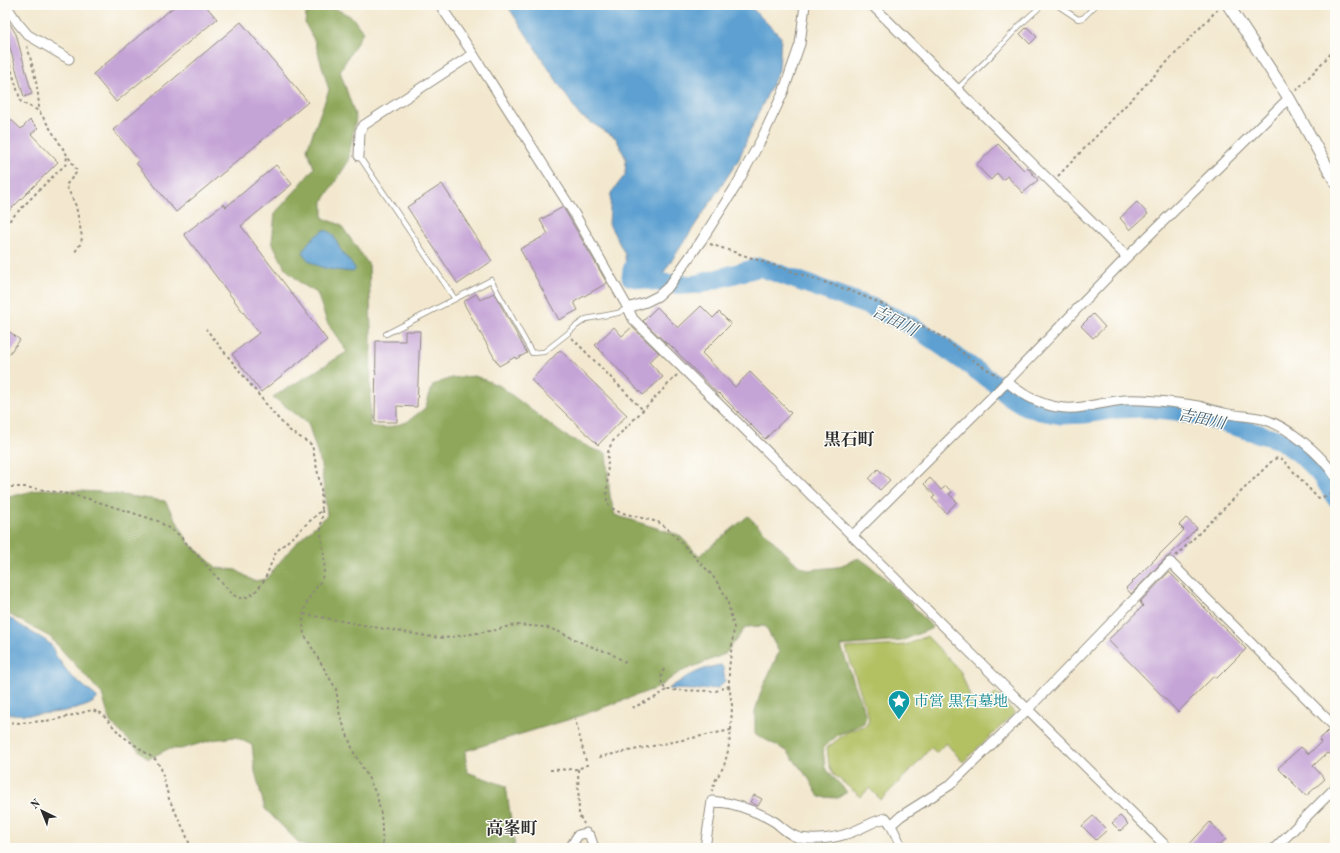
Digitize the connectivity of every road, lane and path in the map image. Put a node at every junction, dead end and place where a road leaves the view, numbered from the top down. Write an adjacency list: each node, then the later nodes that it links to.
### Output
1 (6, 5): 10 (street)
2 (440, 5): 13 (street)
3 (805, 5): 23 (street)
4 (872, 5): 15 (street)
5 (1042, 5): 15 (lane)
6 (1057, 5): 7 (lane)
7 (1096, 5)
8 (1222, 5): 21 (path)
9 (1228, 5): 16 (street)
10 (27, 34): 14 (street); 17 (path)
11 (1335, 49): 16 (path)
12 (5, 54): 17 (path)
13 (473, 54): 19 (street); 27 (street)
14 (69, 59)
15 (956, 90): 21 (street)
16 (1289, 98): 20 (street); 25 (street)
17 (39, 112): 18 (path)
18 (67, 155): 22 (path); 24 (path)
19 (359, 156): 26 (lane)
20 (1335, 181)
21 (1051, 183): 25 (street)
22 (5, 225)
23 (701, 241): 27 (street); 32 (path)
24 (75, 252)
25 (1127, 257): 32 (street)
26 (455, 299): 29 (lane); 30 (lane)
27 (628, 308): 30 (lane); 31 (street)
28 (206, 329): 37 (path)
29 (386, 334)
30 (567, 334): 33 (path)
31 (683, 369): 33 (path); 38 (street)
32 (1006, 382): 34 (street); 38 (street)
33 (643, 410): 43 (path)
34 (1335, 476)
35 (5, 487): 37 (path)
36 (1335, 491): 39 (path)
37 (322, 510): 40 (path)
38 (852, 536): 46 (street)
39 (1170, 562): 46 (street); 49 (street)
40 (304, 614): 41 (path); 59 (path)
41 (626, 663)
42 (664, 669): 44 (path)
43 (729, 686): 44 (path); 50 (path)
44 (666, 690): 45 (path)
45 (632, 708)
46 (1028, 709): 56 (street); 64 (street)
47 (575, 719): 52 (path)
48 (5, 722): 58 (path)
49 (1335, 727)
50 (731, 730): 51 (path); 55 (path)
51 (599, 757)
52 (578, 768): 53 (path); 57 (path)
53 (550, 770)
54 (1335, 788): 65 (street)
55 (712, 801): 56 (street); 62 (street)
56 (891, 825): 63 (street)
57 (590, 836): 60 (street); 61 (street)
58 (191, 848)
59 (383, 848)
60 (570, 848)
61 (594, 848)
62 (705, 848)
63 (902, 848)
64 (1168, 848)
65 (1275, 848)

